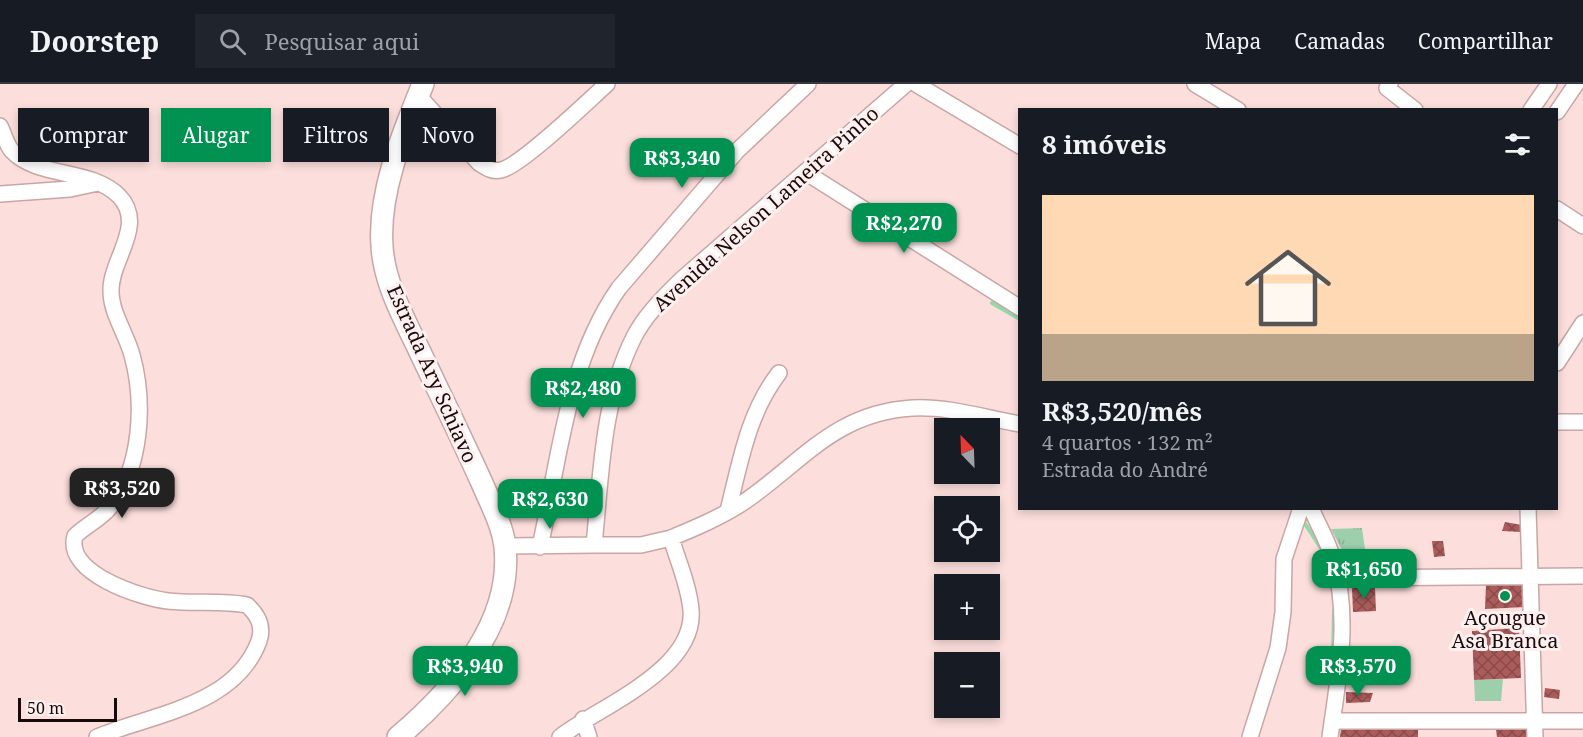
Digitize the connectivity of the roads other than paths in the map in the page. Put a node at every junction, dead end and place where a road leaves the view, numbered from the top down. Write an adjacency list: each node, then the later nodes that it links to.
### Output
1 (607, 84): 9 (street)
2 (808, 84): 35 (street)
3 (906, 84): 16 (street, Avenida Nelson Lameira Pinho)
4 (916, 84): 15 (street)
5 (1195, 84): 10 (street)
6 (1549, 84): 12 (street)
7 (1576, 84): 13 (street)
8 (1388, 86): 11 (street)
9 (421, 89): 34 (main road, Estrada Ary Schiavo)
10 (1235, 108)
11 (1413, 108)
12 (1532, 108)
13 (1558, 111)
14 (0, 126): 17 (street)
15 (1018, 145)
16 (805, 172): 21 (street); 33 (street, Avenida Nelson Lameira Pinho)
17 (101, 182): 18 (street); 43 (street)
18 (0, 194)
19 (1558, 210): 20 (street)
20 (1583, 226)
21 (1018, 307)
22 (1583, 323): 23 (street)
23 (1558, 361)
24 (779, 374): 31 (street)
25 (1558, 422): 26 (street)
26 (1583, 422)
27 (1018, 424): 31 (street)
28 (1301, 510): 47 (street)
29 (1312, 510): 38 (street)
30 (1528, 510): 37 (street)
31 (728, 511): 32 (street)
32 (671, 538): 33 (street); 39 (street)
33 (594, 545): 35 (street)
34 (505, 546): 35 (street); 44 (main road, Estrada Ary Schiavo)
35 (540, 547)
36 (1583, 576): 37 (street)
37 (1532, 577): 38 (street); 42 (street)
38 (1338, 578): 40 (street)
39 (583, 719): 45 (street); 46 (street)
40 (1332, 721): 42 (street); 48 (street)
41 (1583, 721): 42 (street)
42 (1535, 729)
43 (97, 737)
44 (398, 737)
45 (560, 737)
46 (589, 737)
47 (1250, 737)
48 (1330, 737)

